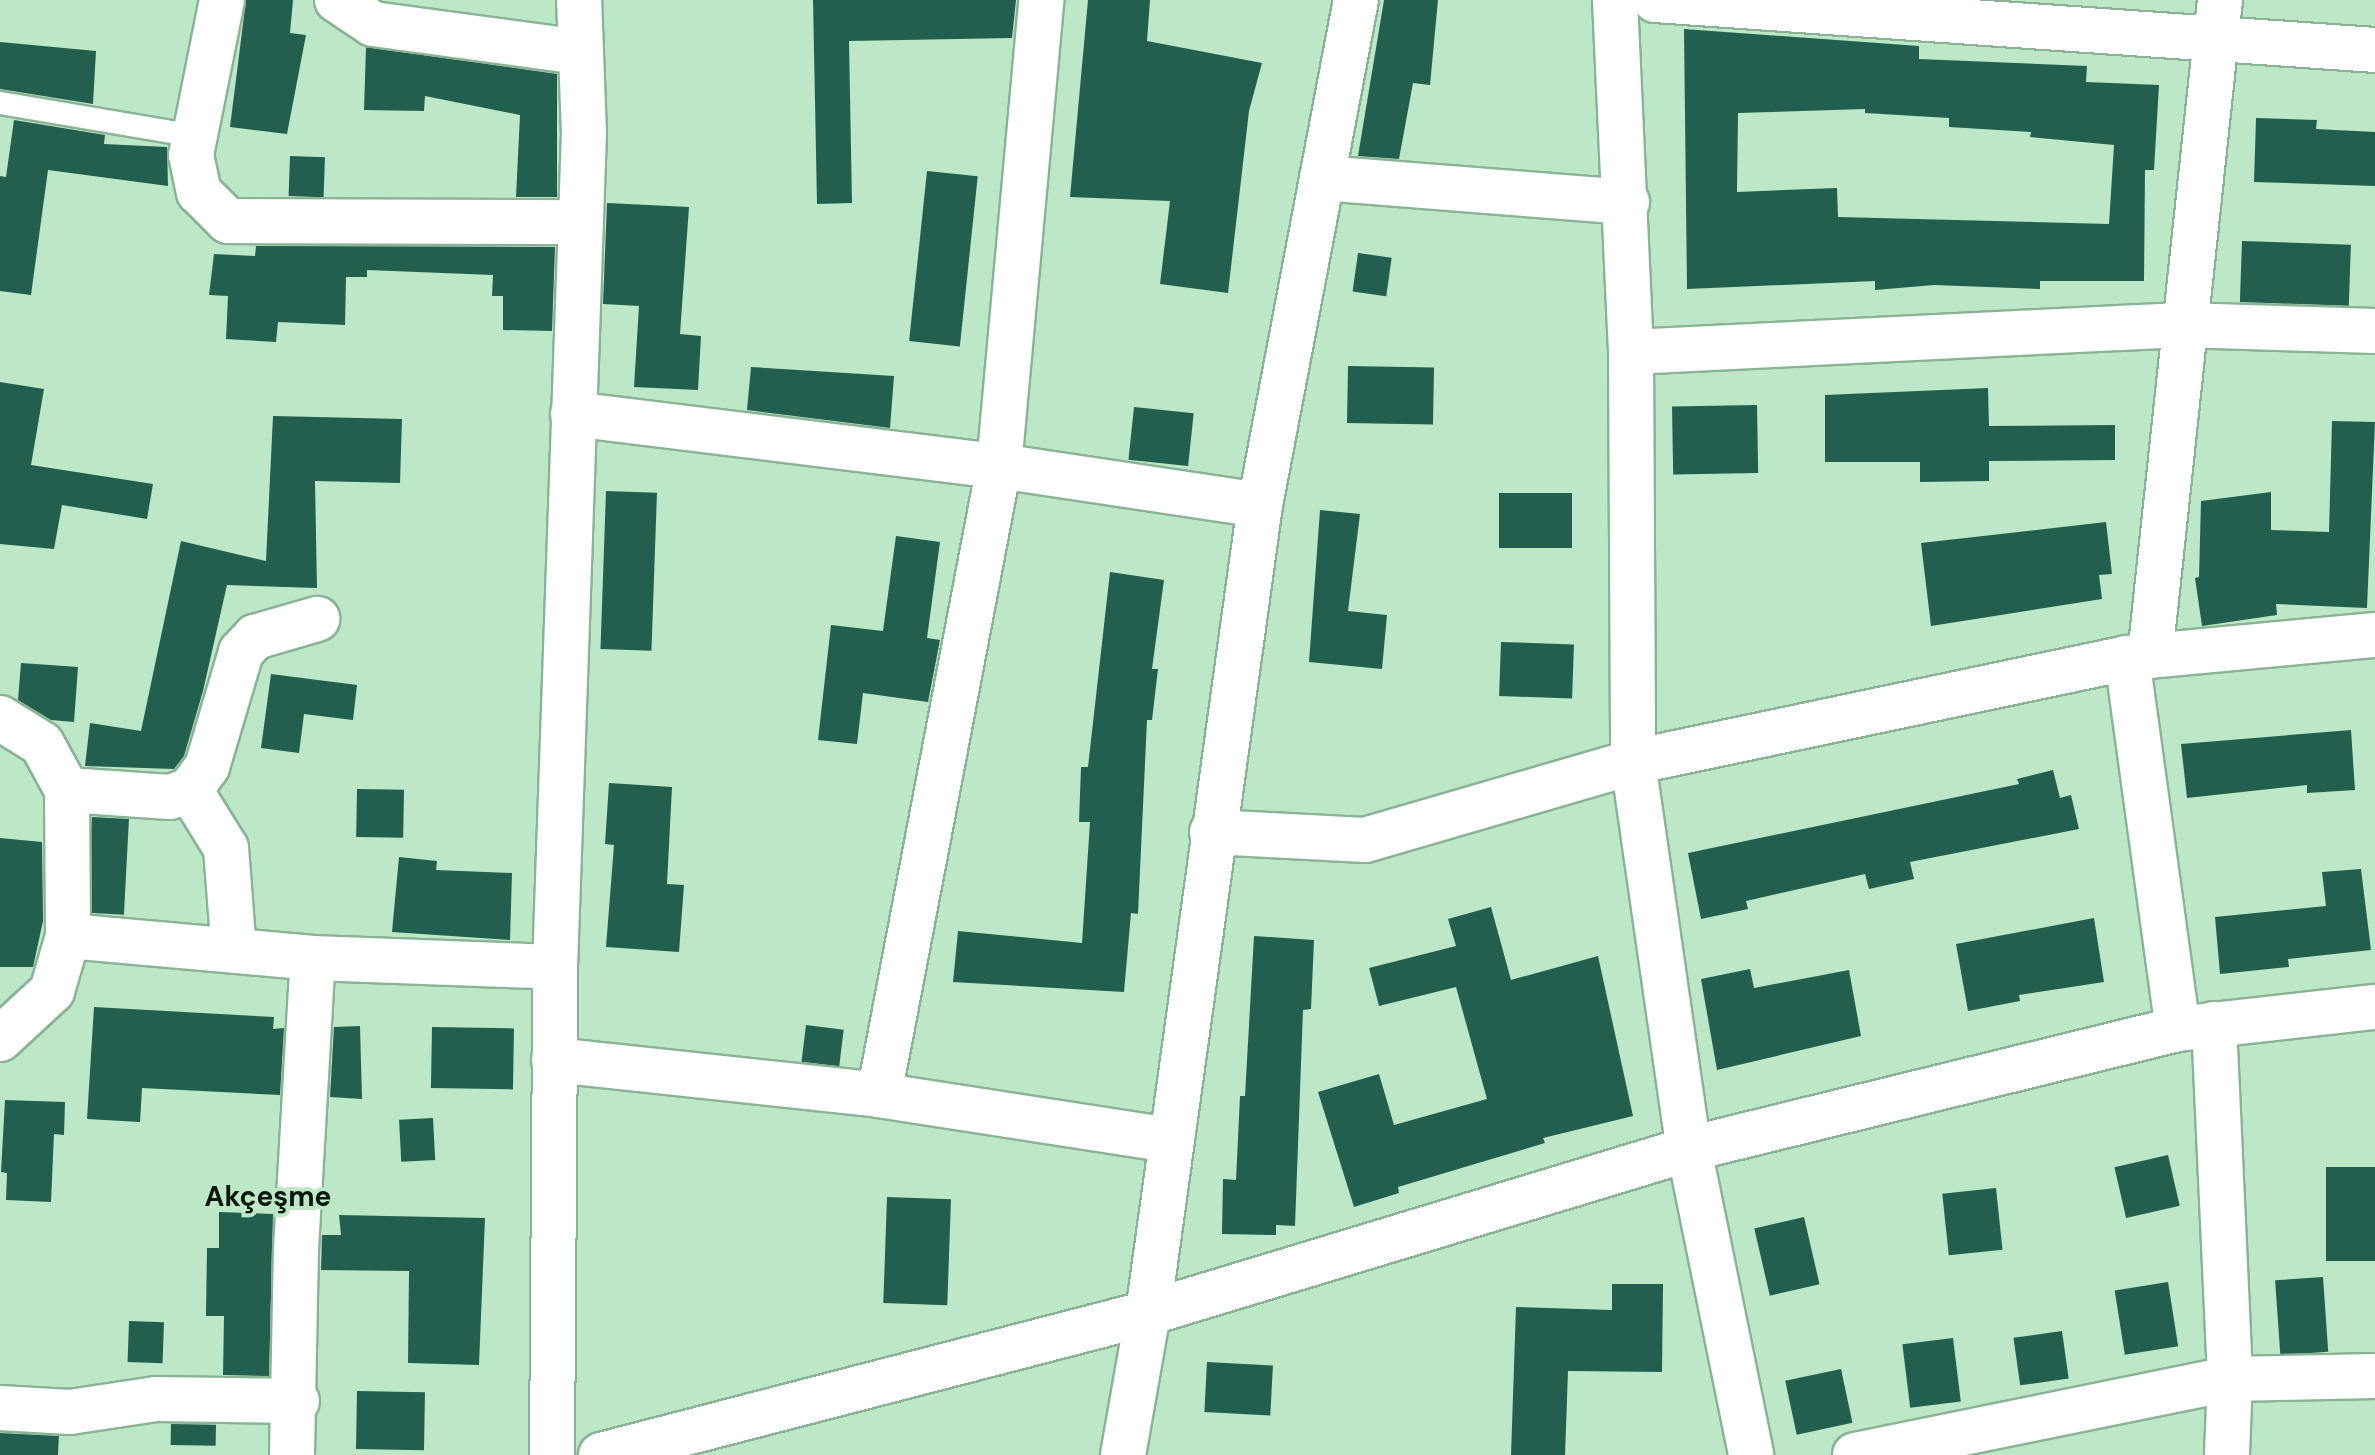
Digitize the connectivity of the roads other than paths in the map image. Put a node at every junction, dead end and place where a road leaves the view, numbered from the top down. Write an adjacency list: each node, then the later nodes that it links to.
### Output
1 (222, 0): 12 (street)
2 (337, 0): 10 (street)
3 (579, 0): 10 (street)
4 (1041, 0): 20 (street)
5 (1356, 0): 13 (street)
6 (1615, 0): 14 (street)
7 (1655, 0): 8 (street)
8 (2219, 20): 9 (street); 16 (street)
9 (2375, 50)
10 (581, 52): 15 (street)
11 (0, 103): 12 (lane)
12 (195, 136): 15 (street)
13 (1322, 178): 14 (street); 21 (street)
14 (1627, 202): 18 (street)
15 (581, 222): 19 (street)
16 (2182, 325): 17 (street); 18 (street); 24 (street)
17 (2375, 331)
18 (1631, 352): 26 (street)
19 (573, 414): 20 (street); 33 (street)
20 (999, 466): 21 (street); 38 (street)
21 (1260, 505): 29 (street)
22 (317, 619): 28 (street)
23 (2375, 635): 24 (street)
24 (2138, 657): 26 (street); 35 (street)
25 (0, 718): 27 (street)
26 (1633, 762): 29 (street); 40 (street)
27 (67, 790): 28 (street); 30 (street)
28 (190, 790): 31 (street)
29 (1212, 832): 39 (street)
30 (68, 936): 31 (street); 36 (street)
31 (234, 951): 32 (street)
32 (313, 958): 33 (street); 44 (street)
33 (555, 967): 37 (street)
34 (2375, 1007): 35 (street)
35 (2196, 1026): 40 (street); 43 (street)
36 (0, 1039)
37 (554, 1060): 38 (street); 47 (street)
38 (879, 1095): 39 (street)
39 (1171, 1140): 41 (street)
40 (1689, 1149): 41 (street); 50 (street)
41 (1148, 1313): 48 (street); 49 (street)
42 (2375, 1376): 43 (street)
43 (2230, 1379): 51 (street); 52 (street)
44 (297, 1401): 45 (street); 46 (street)
45 (0, 1408)
46 (292, 1455)
47 (552, 1455)
48 (601, 1455)
49 (1123, 1455)
50 (1751, 1455)
51 (1855, 1455)
52 (2227, 1455)

